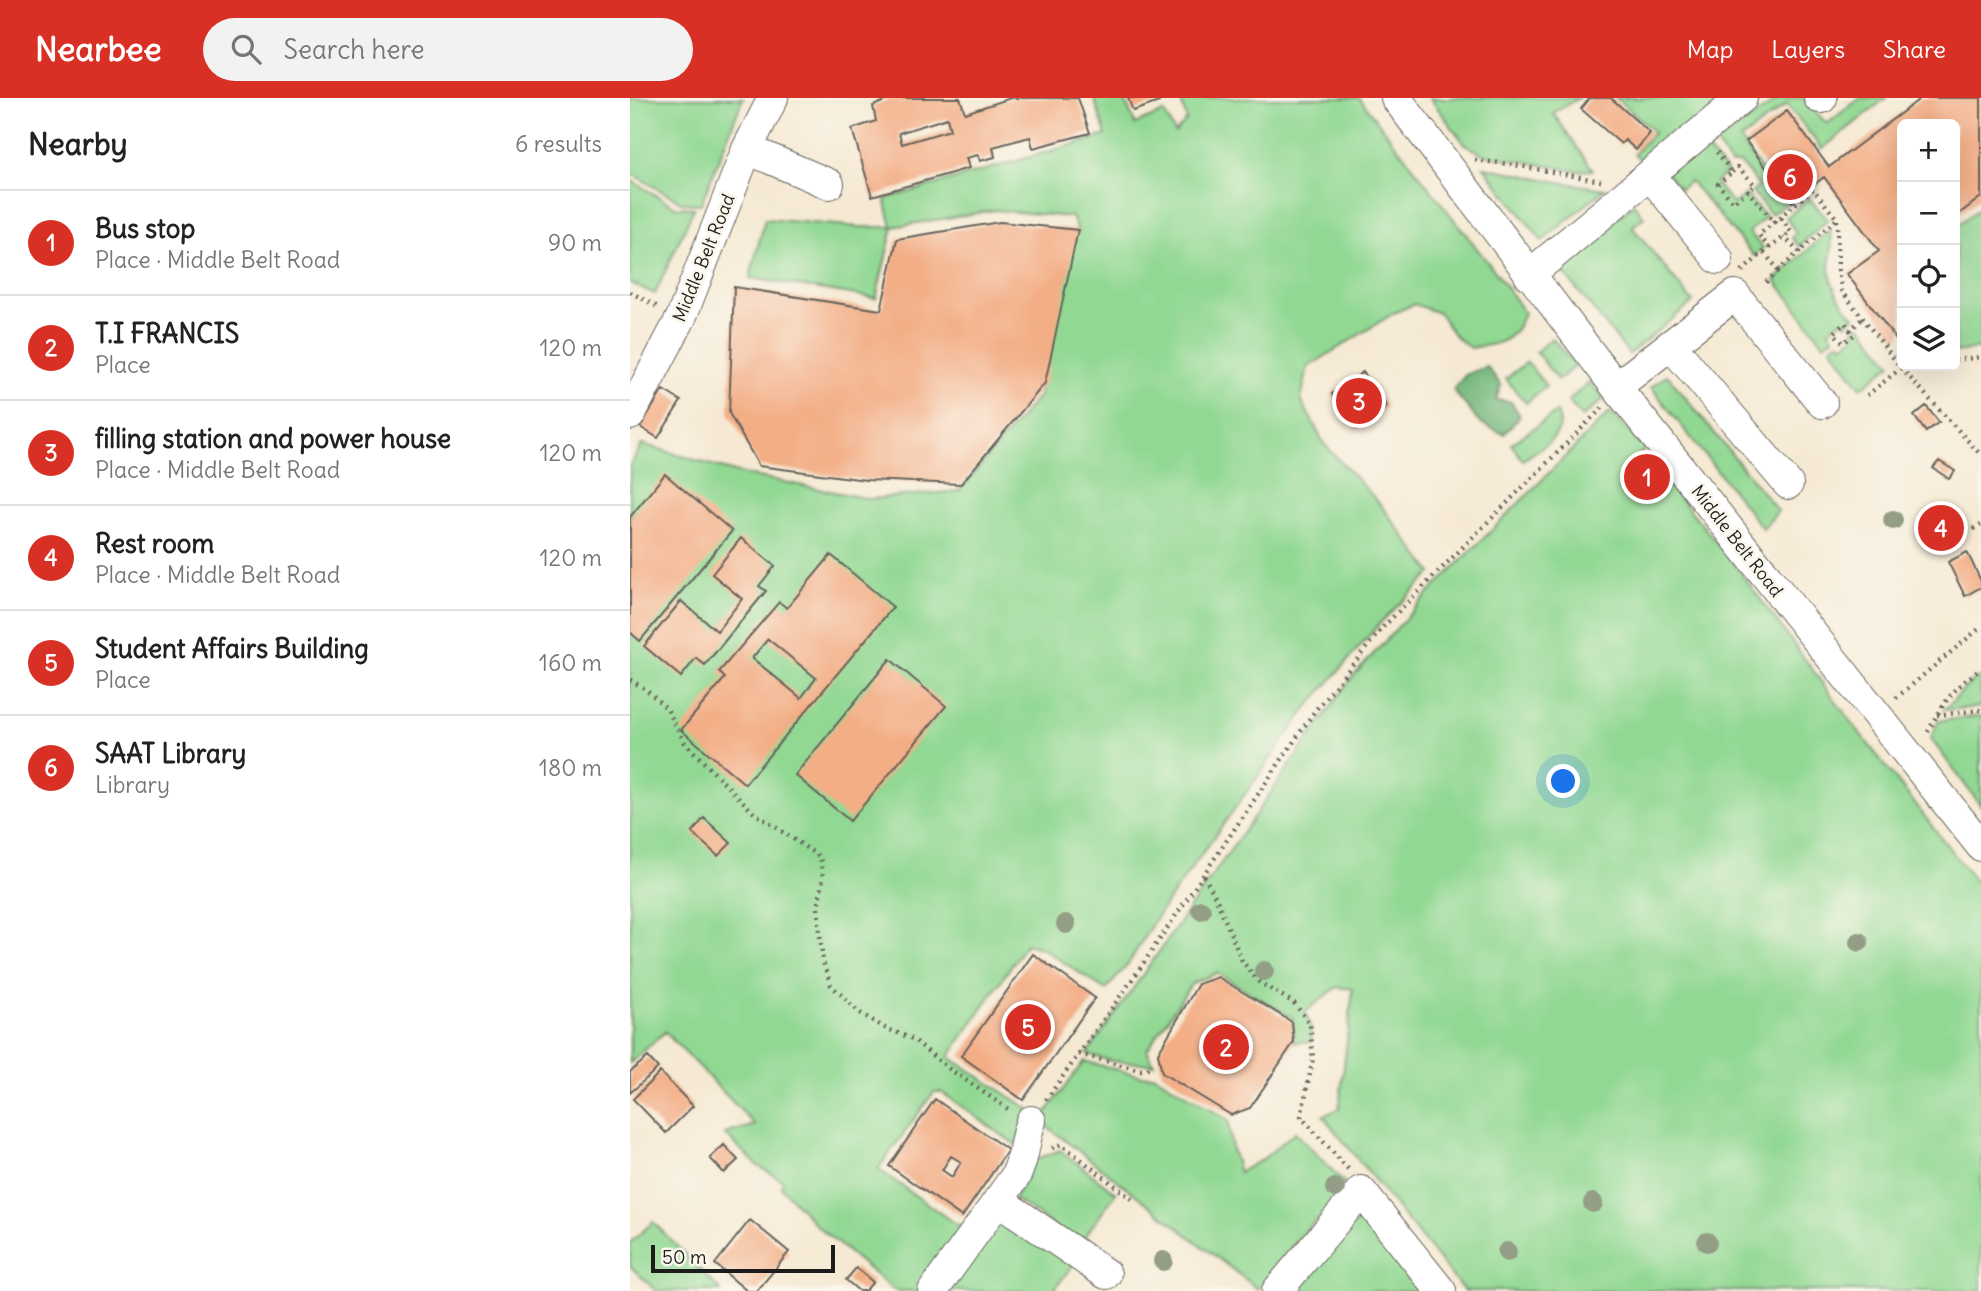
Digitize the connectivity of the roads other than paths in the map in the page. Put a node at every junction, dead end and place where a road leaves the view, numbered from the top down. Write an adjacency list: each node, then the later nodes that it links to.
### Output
1 (773, 98): 4 (street, Middle Belt Road)
2 (1396, 98): 8 (street, Middle Belt Road)
3 (1742, 98): 5 (street)
4 (747, 149): 6 (street); 12 (street, Middle Belt Road)
5 (1644, 180): 7 (street); 8 (street)
6 (829, 184)
7 (1718, 259)
8 (1530, 275): 10 (street, Middle Belt Road)
9 (1671, 345): 10 (street); 11 (street); 13 (street)
10 (1617, 389): 14 (street, Middle Belt Road)
11 (1822, 403)
12 (630, 415)
13 (1788, 484)
14 (1981, 846)
15 (1027, 1139): 16 (street)
16 (998, 1200): 17 (street); 18 (street)
17 (1106, 1274)
18 (933, 1291)
19 (1277, 1291): 20 (street)
20 (1441, 1291)

